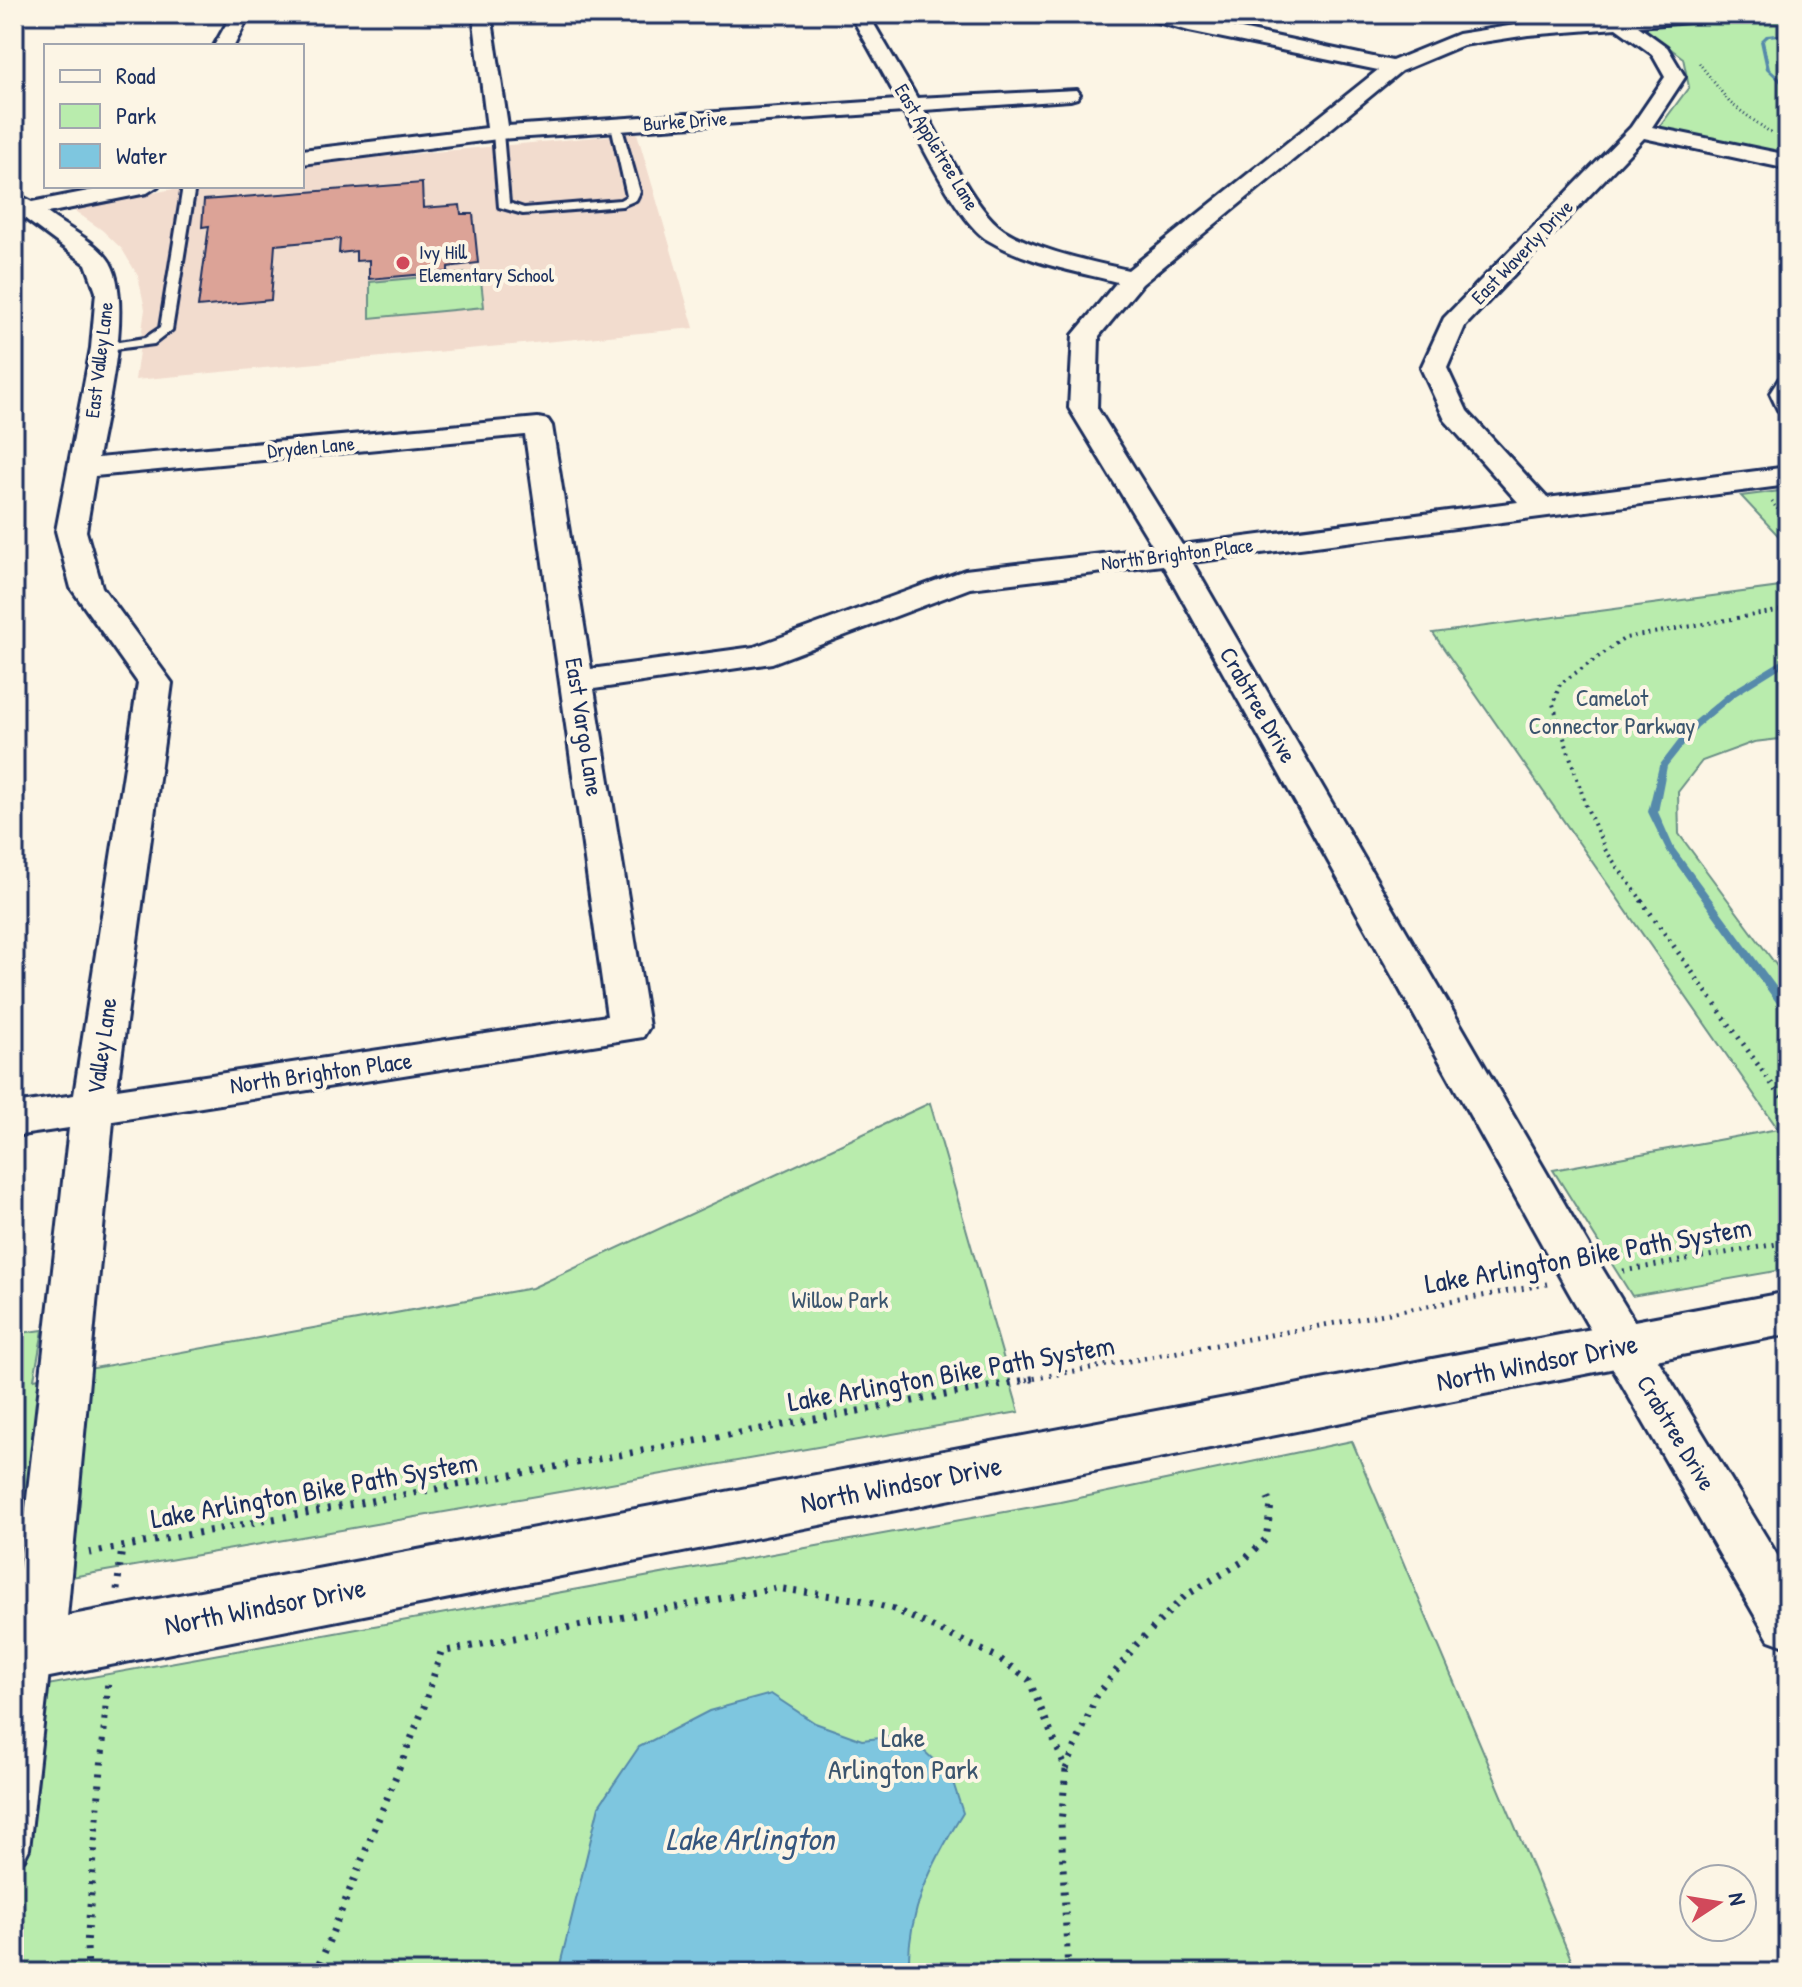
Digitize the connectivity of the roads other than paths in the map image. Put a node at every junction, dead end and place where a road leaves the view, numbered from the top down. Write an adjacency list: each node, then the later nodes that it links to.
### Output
1 (241, 14): 7 (street)
2 (482, 14): 13 (street)
3 (859, 14): 10 (street, East Appletree Lane)
4 (1151, 14): 8 (street)
5 (1615, 17): 6 (street, Crabtree Drive); 8 (street, Crabtree Drive); 12 (street, East Waverly Drive)
6 (1726, 17)
7 (225, 44)
8 (1394, 67): 19 (street, Crabtree Drive)
9 (1070, 94): 10 (street, Burke Drive)
10 (912, 105): 11 (street, Burke Drive); 19 (street, East Appletree Lane)
11 (616, 125): 13 (street, Burke Drive); 13 (lane)
12 (1639, 131): 15 (street); 26 (street, East Waverly Drive)
13 (498, 133): 14 (street, Burke Drive)
14 (304, 157)
15 (1788, 162)
16 (135, 188): 18 (street)
17 (189, 188): 20 (lane)
18 (18, 207): 20 (street, East Valley Lane)
19 (1133, 279): 27 (street, Crabtree Drive)
20 (104, 348): 24 (street, East Valley Lane)
21 (1788, 385): 22 (street)
22 (1788, 404)
23 (538, 426): 24 (street, Dryden Lane); 28 (street, East Vargo Lane)
24 (84, 468): 30 (street, Valley Lane)
25 (1784, 489): 26 (street, North Brighton Place)
26 (1540, 508): 27 (street, North Brighton Place)
27 (1173, 555): 28 (street, North Brighton Place); 33 (street, Crabtree Drive)
28 (577, 681): 29 (street, East Vargo Lane)
29 (629, 1027): 30 (street, North Brighton Place)
30 (93, 1107): 31 (street, North Brighton Place); 35 (street, Valley Lane)
31 (14, 1120)
32 (1788, 1313): 33 (main road, North Windsor Drive)
33 (1624, 1345): 34 (street, Crabtree Drive); 35 (main road, North Windsor Drive)
34 (1788, 1622)
35 (26, 1652): 36 (lane)
36 (14, 1849)

